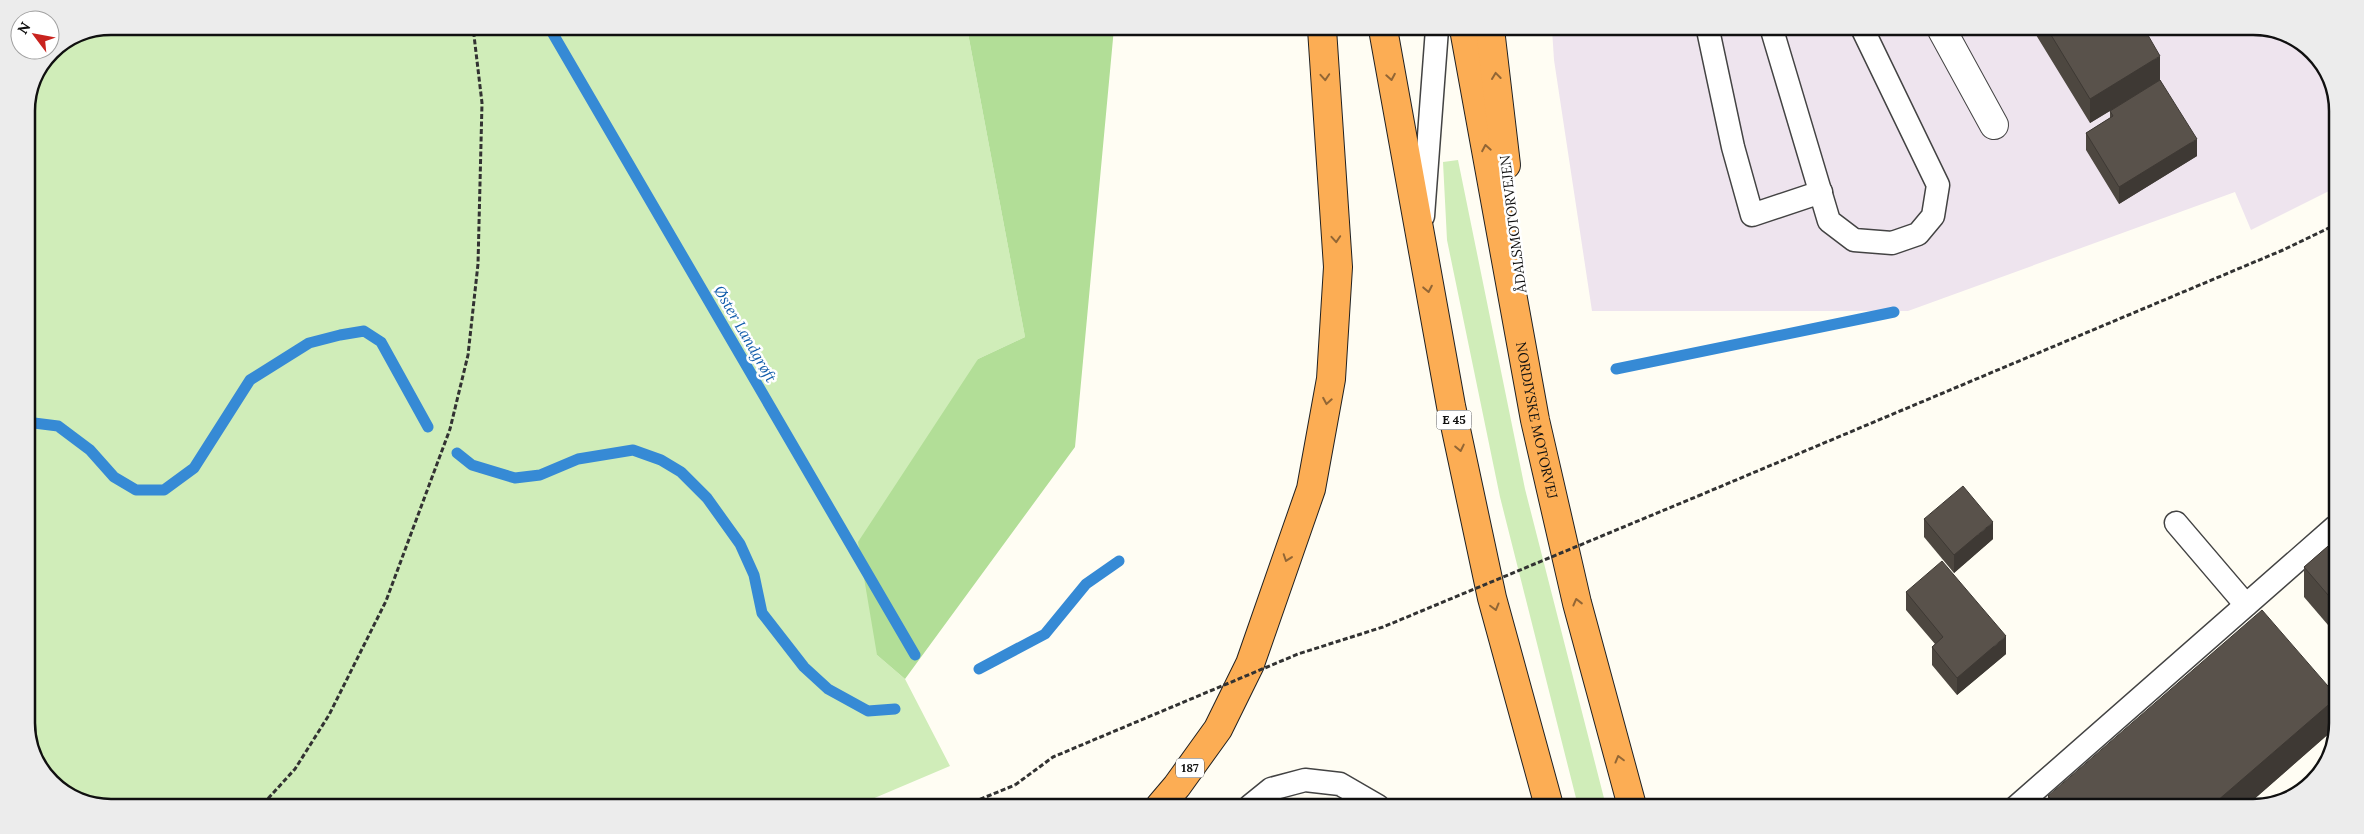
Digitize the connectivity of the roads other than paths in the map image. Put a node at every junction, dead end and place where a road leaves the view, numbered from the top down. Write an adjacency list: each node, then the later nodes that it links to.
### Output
1 (1322, 35): 17 (highway, 187, one-way to 17)
2 (1384, 35): 12 (highway, E 45, one-way to 12)
3 (1437, 35): 12 (lane)
4 (1465, 35): 13 (highway, NORDJYSKE MOTORVEJ, one-way to 4)
5 (1491, 35): 13 (highway, ÅDALSMOTORVEJEN, one-way to 5)
6 (1709, 35): 11 (lane)
7 (1774, 35): 11 (lane)
8 (1864, 35): 11 (lane)
9 (1945, 35): 10 (street)
10 (1994, 125)
11 (1821, 192)
12 (1421, 249): 20 (highway, E 45, one-way to 20)
13 (1535, 420): 21 (highway, NORDJYSKE MOTORVEJ, one-way to 13)
14 (2176, 523): 16 (lane)
15 (2329, 532): 16 (lane)
16 (2246, 604): 22 (lane)
17 (1166, 799)
18 (1259, 799): 19 (lane)
19 (1366, 799)
20 (1548, 799)
21 (1630, 799)
22 (2025, 799)

